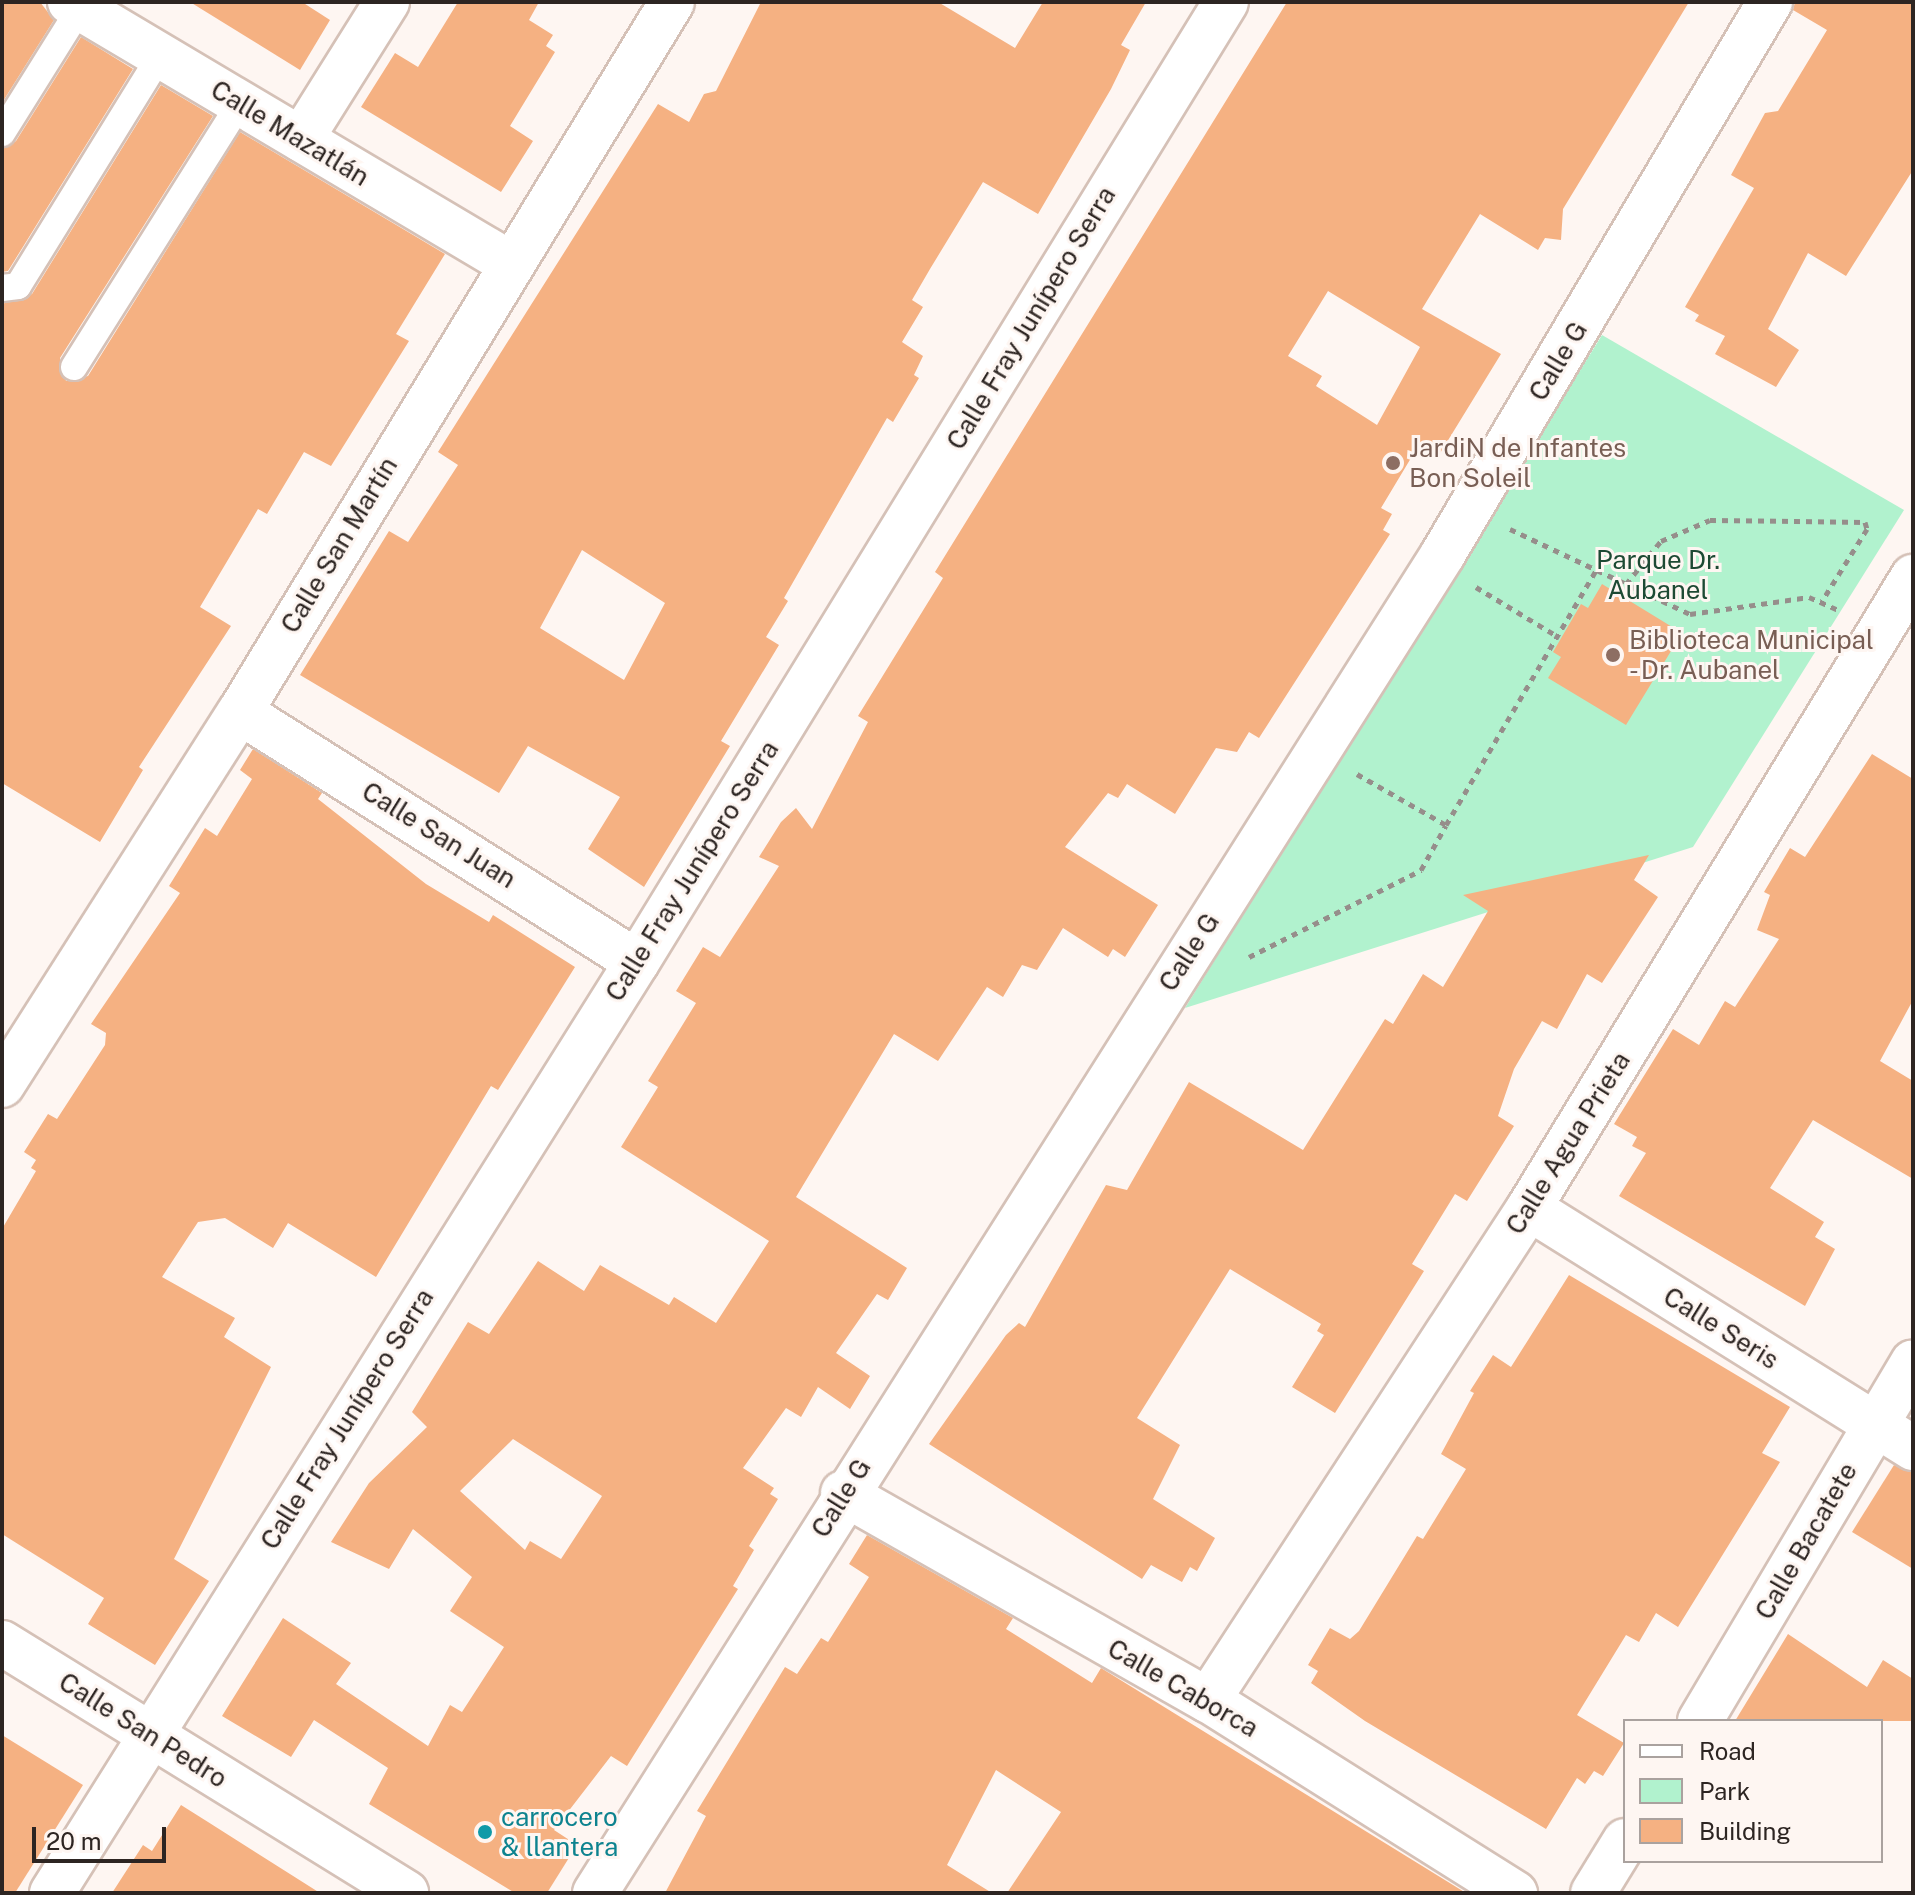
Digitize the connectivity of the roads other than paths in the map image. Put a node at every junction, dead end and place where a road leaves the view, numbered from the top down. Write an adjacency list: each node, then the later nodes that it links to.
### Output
1 (387, 2): 9 (street)
2 (672, 2): 10 (street, Calle San Martín)
3 (1226, 2): 15 (street, Calle Fray Junípero Serra)
4 (1770, 2): 21 (street, Calle G)
5 (75, 5): 6 (street, Calle Mazatlán); 8 (lane)
6 (160, 56): 7 (street, Calle Mazatlán); 11 (lane)
7 (240, 103): 9 (street, Calle Mazatlán); 12 (lane)
8 (2, 133)
9 (301, 139): 10 (street, Calle Mazatlán)
10 (511, 264): 14 (street, Calle San Martín)
11 (2, 288)
12 (74, 367)
13 (1913, 577): 17 (street, Calle Agua Prieta)
14 (240, 712): 15 (street, Calle San Juan); 16 (street, Calle San Martín)
15 (637, 962): 25 (street, Calle Fray Junípero Serra)
16 (2, 1085)
17 (1529, 1208): 19 (street, Calle Seris); 23 (street, Calle Agua Prieta)
18 (1913, 1362): 19 (street, Calle Bacatete)
19 (1874, 1423): 20 (street, Calle Seris); 24 (street, Calle Bacatete)
20 (1913, 1448)
21 (843, 1493): 23 (street, Calle Caborca); 29 (street, Calle G)
22 (2, 1643): 25 (street, Calle San Pedro)
23 (1208, 1700): 30 (street, Calle Caborca)
24 (1701, 1719)
25 (149, 1734): 27 (street, Calle Fray Junípero Serra); 28 (street, Calle San Pedro)
26 (1623, 1844): 31 (street)
27 (52, 1893)
28 (406, 1893)
29 (595, 1893)
30 (1515, 1893)
31 (1593, 1893)

